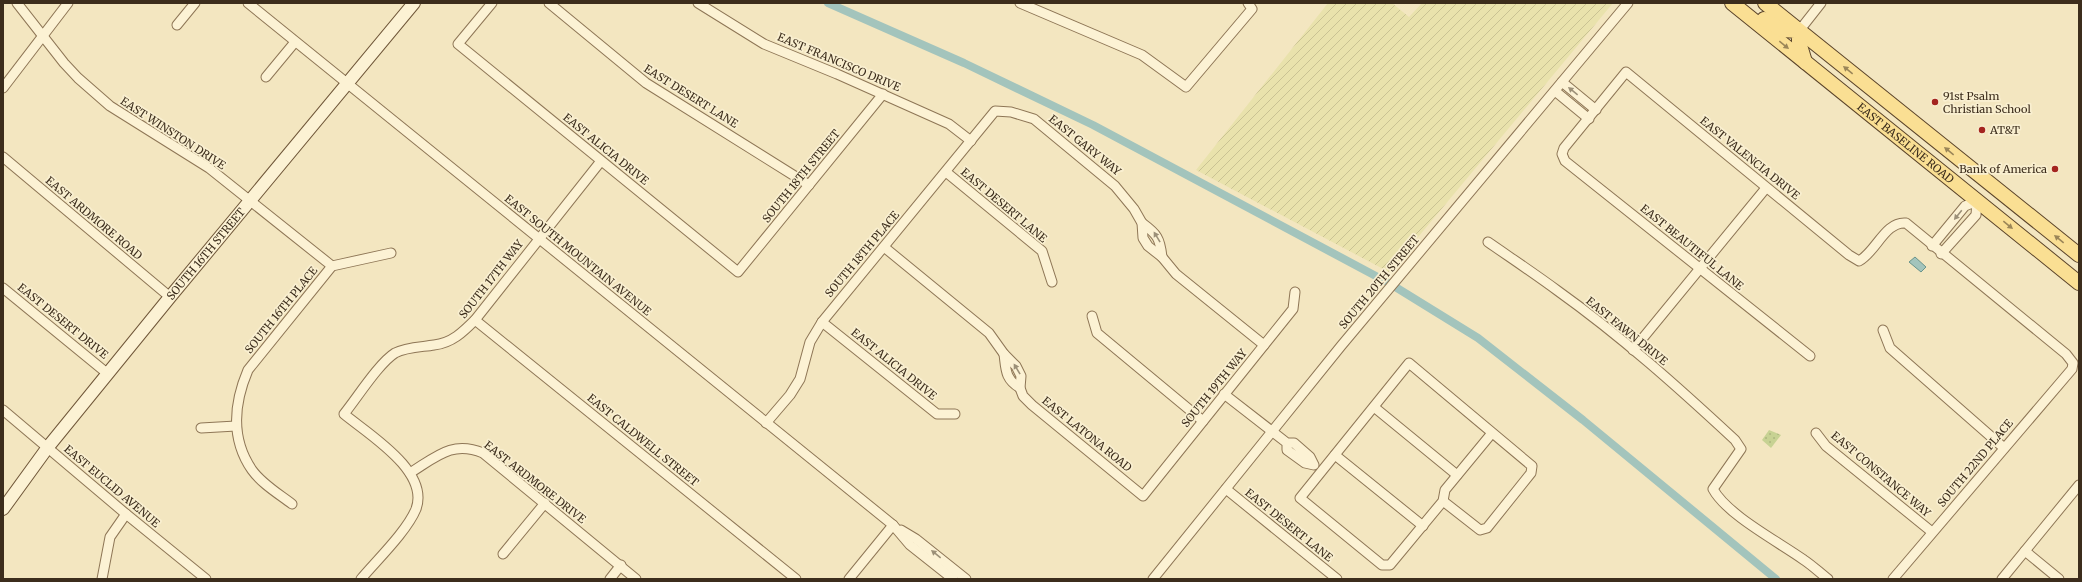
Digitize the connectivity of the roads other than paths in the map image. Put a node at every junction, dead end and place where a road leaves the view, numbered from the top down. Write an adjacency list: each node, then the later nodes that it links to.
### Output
1 (17, 3): 18 (street, EAST WINSTON DRIVE)
2 (68, 3): 18 (street)
3 (194, 3): 16 (street)
4 (248, 3): 19 (street, EAST SOUTH MOUNTAIN AVENUE)
5 (414, 3): 23 (main road, SOUTH 16TH STREET)
6 (492, 3): 34 (street, EAST ALICIA DRIVE)
7 (550, 3): 36 (street, EAST DESERT LANE)
8 (698, 3): 26 (street, EAST FRANCISCO DRIVE)
9 (1020, 3): 15 (street)
10 (1628, 3): 22 (street, SOUTH 20TH STREET)
11 (1732, 3): 20 (main road, EAST BASELINE ROAD, one-way to 20)
12 (1744, 3): 17 (main road)
13 (1765, 3): 17 (main road, EAST BASELINE ROAD)
14 (1821, 3): 17 (street)
15 (1250, 6)
16 (177, 25)
17 (1799, 31): 20 (main road); 27 (main road, EAST BASELINE ROAD, one-way to 17)
18 (43, 35): 24 (street); 39 (street, EAST WINSTON DRIVE)
19 (295, 42): 21 (street); 23 (street, EAST SOUTH MOUNTAIN AVENUE)
20 (1805, 62): 30 (main road, EAST BASELINE ROAD)
21 (266, 77)
22 (1562, 82): 25 (street, SOUTH 20TH STREET); 28 (street, one-way to 22)
23 (347, 84): 39 (main road, SOUTH 16TH STREET); 41 (street, EAST SOUTH MOUNTAIN AVENUE)
24 (3, 88)
25 (1555, 91): 31 (street); 72 (street, SOUTH 20TH STREET)
26 (883, 94): 32 (street, EAST FRANCISCO DRIVE); 36 (street, SOUTH 18TH STREET)
27 (1887, 101): 30 (main road); 37 (main road, EAST BASELINE ROAD, one-way to 27)
28 (1596, 110): 31 (street); 38 (street, EAST VALENCIA DRIVE)
29 (995, 111): 32 (street, SOUTH 18TH PLACE); 60 (street, EAST GARY WAY, one-way to 29)
30 (1874, 118): 40 (main road, EAST BASELINE ROAD)
31 (1589, 119): 49 (street, EAST BEAUTIFUL LANE)
32 (971, 141): 35 (street, SOUTH 18TH PLACE)
33 (3, 157): 55 (street, EAST ARDMORE ROAD)
34 (601, 161): 41 (street, SOUTH 17TH WAY); 50 (street, EAST ALICIA DRIVE)
35 (946, 172): 44 (street, SOUTH 18TH PLACE); 51 (street, EAST DESERT LANE)
36 (809, 185): 50 (street, SOUTH 18TH STREET)
37 (1991, 185): 40 (main road); 47 (main road, EAST BASELINE ROAD, one-way to 37)
38 (1766, 188): 43 (street, EAST VALENCIA DRIVE); 49 (street)
39 (249, 200): 48 (street, EAST WINSTON DRIVE); 55 (main road, SOUTH 16TH STREET)
40 (1977, 201): 43 (street, one-way to 43); 46 (street); 52 (main road, EAST BASELINE ROAD, one-way to 52)
41 (538, 239): 57 (street, SOUTH 17TH WAY); 69 (street, EAST SOUTH MOUNTAIN AVENUE)
42 (1488, 242): 61 (street, EAST FAWN DRIVE)
43 (1932, 246): 46 (street)
44 (884, 247): 58 (street, SOUTH 18TH PLACE); 83 (street, EAST LATONA ROAD)
45 (391, 252): 48 (street, SOUTH 16TH PLACE)
46 (1941, 254): 76 (street, SOUTH 22ND PLACE)
47 (2079, 255)
48 (332, 266): 70 (street, SOUTH 16TH PLACE)
49 (1700, 269): 61 (street); 62 (street, EAST BEAUTIFUL LANE)
50 (738, 272)
51 (1052, 282)
52 (2079, 283)
53 (3, 288): 63 (street, EAST DESERT DRIVE)
54 (1295, 292): 60 (street, SOUTH 19TH WAY)
55 (170, 297): 63 (main road, SOUTH 16TH STREET)
56 (1092, 316): 68 (street)
57 (475, 320): 79 (street, SOUTH 17TH WAY); 100 (street, EAST CALDWELL STREET)
58 (822, 322): 67 (street, EAST ALICIA DRIVE); 69 (street, SOUTH 18TH PLACE)
59 (1883, 330): 76 (street)
60 (1264, 345): 64 (street, SOUTH 19TH WAY)
61 (1633, 350): 106 (street, EAST FAWN DRIVE)
62 (1810, 356)
63 (108, 374): 75 (main road, SOUTH 16TH STREET)
64 (1224, 394): 68 (street, SOUTH 19TH WAY); 72 (street)
65 (1374, 407): 73 (street); 77 (street); 80 (street)
66 (3, 410): 75 (street, EAST EUCLID AVENUE)
67 (955, 414)
68 (1203, 420): 83 (street, SOUTH 19TH WAY)
69 (766, 423): 89 (street, EAST SOUTH MOUNTAIN AVENUE)
70 (236, 426): 71 (street); 86 (street, SOUTH 16TH PLACE)
71 (201, 428)
72 (1272, 432): 78 (street); 82 (street, SOUTH 20TH STREET)
73 (1492, 433): 80 (street); 84 (street)
74 (1816, 433): 91 (street, EAST CONSTANCE WAY)
75 (48, 447): 87 (main road, SOUTH 16TH STREET); 88 (street, EAST EUCLID AVENUE)
76 (2004, 448): 91 (street, SOUTH 22ND PLACE)
77 (1335, 455): 78 (street); 90 (street)
78 (1322, 471): 90 (street)
79 (410, 473): 85 (street, EAST ARDMORE DRIVE); 97 (street, SOUTH 17TH WAY)
80 (1457, 475): 84 (street)
81 (2079, 485): 92 (street)
82 (1226, 489): 104 (street, SOUTH 20TH STREET); 105 (street, EAST DESERT LANE)
83 (1143, 496)
84 (1443, 501): 90 (street)
85 (545, 503): 93 (street); 94 (street, EAST ARDMORE DRIVE)
86 (292, 504)
87 (3, 509)
88 (126, 514): 95 (street); 96 (street, EAST EUCLID AVENUE)
89 (893, 525): 101 (street); 102 (street, EAST SOUTH MOUNTAIN AVENUE); 103 (street, EAST SOUTH MOUNTAIN AVENUE, one-way to 89)
90 (1423, 526)
91 (1932, 532): 107 (street, SOUTH 22ND PLACE)
92 (2025, 551): 108 (street); 109 (street)
93 (503, 554)
94 (621, 565): 98 (street); 99 (street, EAST ARDMORE DRIVE)
95 (102, 579)
96 (206, 579)
97 (361, 579)
98 (610, 579)
99 (636, 579)
100 (796, 579)
101 (849, 579)
102 (953, 579)
103 (966, 579)
104 (1153, 579)
105 (1337, 579)
106 (1828, 579)
107 (1893, 579)
108 (2002, 579)
109 (2059, 579)

